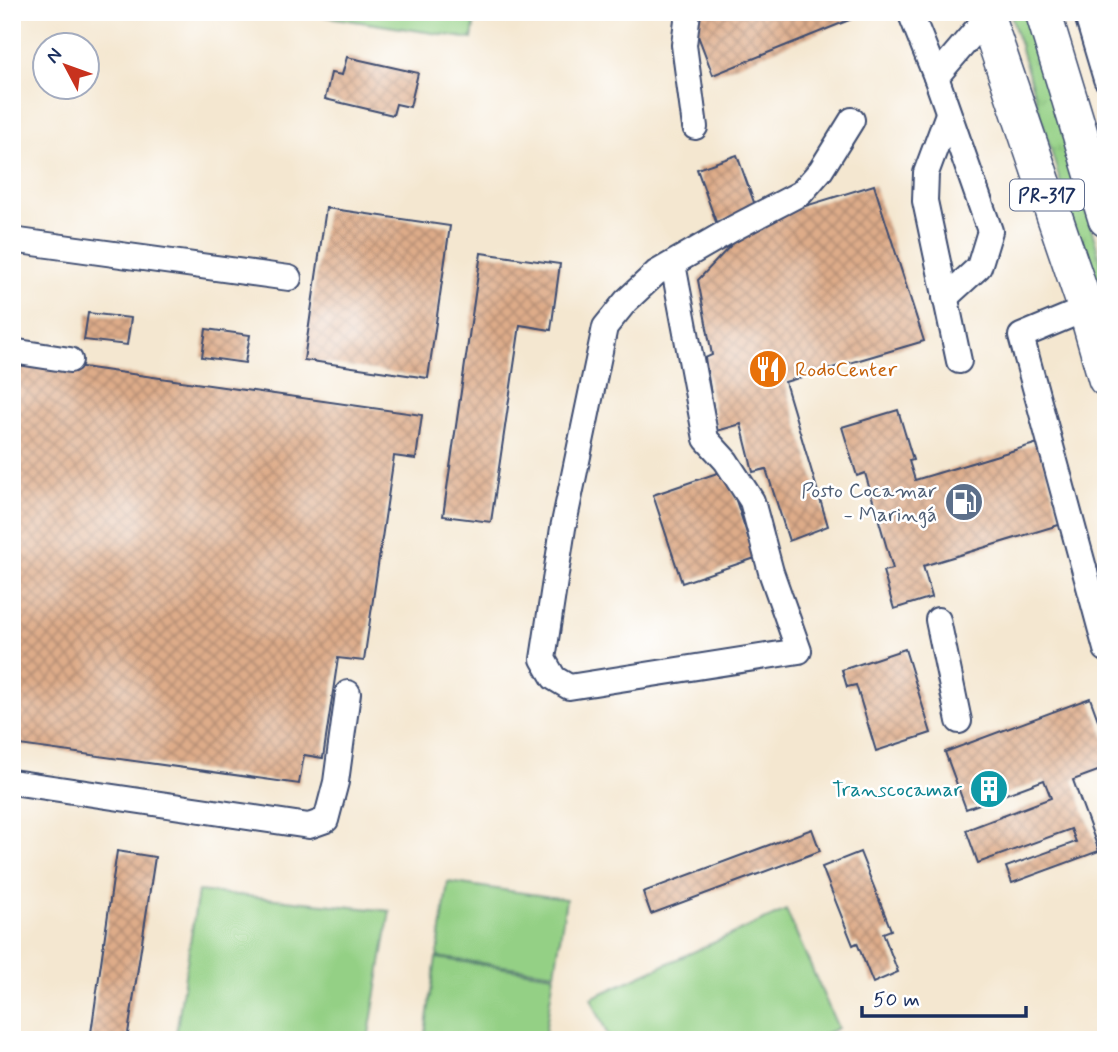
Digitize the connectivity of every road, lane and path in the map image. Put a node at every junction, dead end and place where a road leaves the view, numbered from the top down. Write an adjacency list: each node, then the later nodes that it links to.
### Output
1 (688, 12): 10 (lane)
2 (910, 12): 6 (lane)
3 (1043, 12): 11 (highway, PR-317)
4 (1086, 12): 7 (lane)
5 (986, 15): 6 (lane); 16 (highway, PR-317)
6 (936, 77): 8 (lane)
7 (1106, 79)
8 (948, 114): 15 (lane); 15 (lane)
9 (852, 120): 13 (lane)
10 (695, 127)
11 (1106, 219)
12 (12, 240): 14 (lane)
13 (673, 264): 13 (lane)
14 (289, 278)
15 (944, 298): 19 (lane)
16 (1086, 309): 20 (highway, PR-317); 22 (lane)
17 (12, 351): 18 (lane)
18 (70, 360)
19 (959, 361)
20 (1106, 379)
21 (938, 620): 24 (lane)
22 (1106, 649)
23 (348, 693): 25 (lane)
24 (959, 721)
25 (12, 782)

